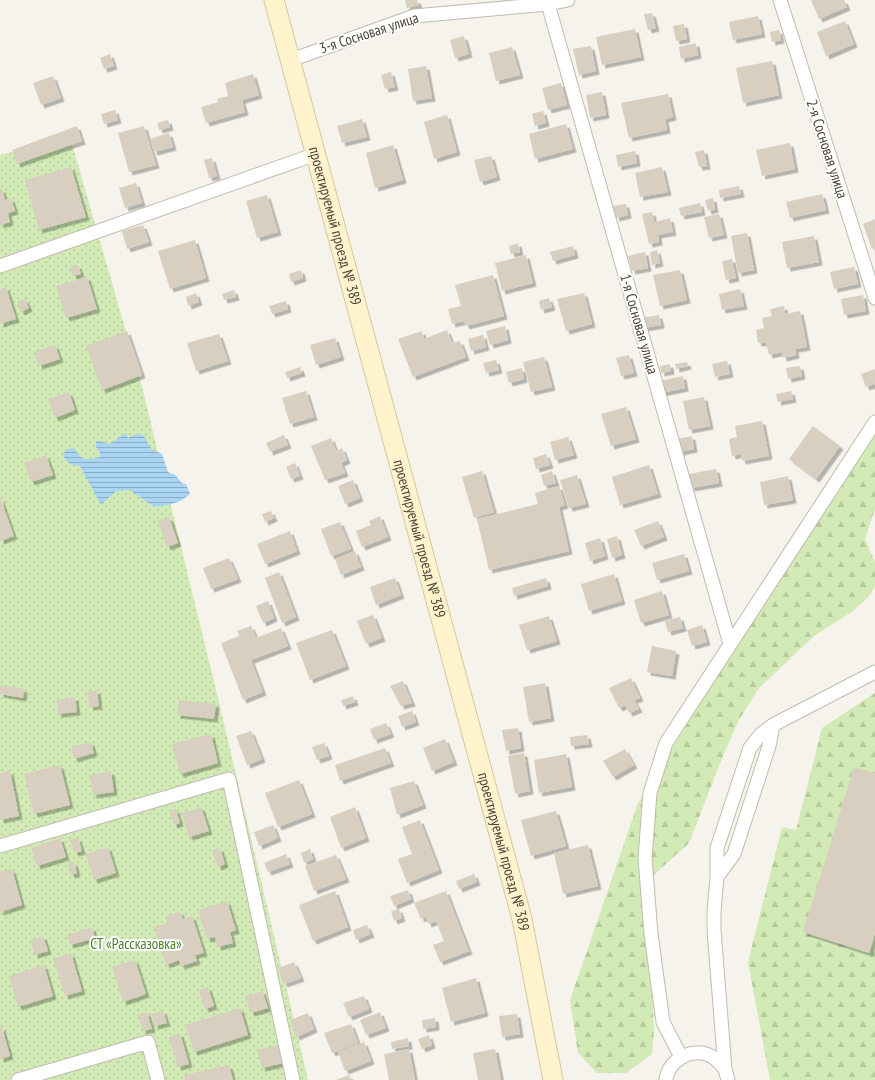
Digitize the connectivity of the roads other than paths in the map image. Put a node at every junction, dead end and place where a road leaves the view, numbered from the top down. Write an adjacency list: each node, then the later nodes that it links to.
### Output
1 (274, 0): 5 (main road, проектируемый проезд № 389)
2 (568, 0): 4 (street, 3-я Сосновая улица)
3 (780, 0): 8 (street, 2-я Сосновая улица)
4 (548, 4): 5 (street, 3-я Сосновая улица); 10 (street, 1-я Сосновая улица)
5 (291, 60): 6 (main road, проектируемый проезд № 389)
6 (316, 154): 7 (street); 17 (main road, проектируемый проезд № 389)
7 (0, 266)
8 (875, 298)
9 (875, 422): 10 (street)
10 (730, 644): 15 (street)
11 (875, 672): 12 (street)
12 (773, 725): 14 (street); 14 (street)
13 (0, 846): 20 (street)
14 (717, 877): 16 (street)
15 (682, 1057): 16 (street); 21 (street)
16 (727, 1075)
17 (556, 1077)
18 (18, 1080): 19 (street)
19 (158, 1080)
20 (293, 1080)
21 (666, 1080)

